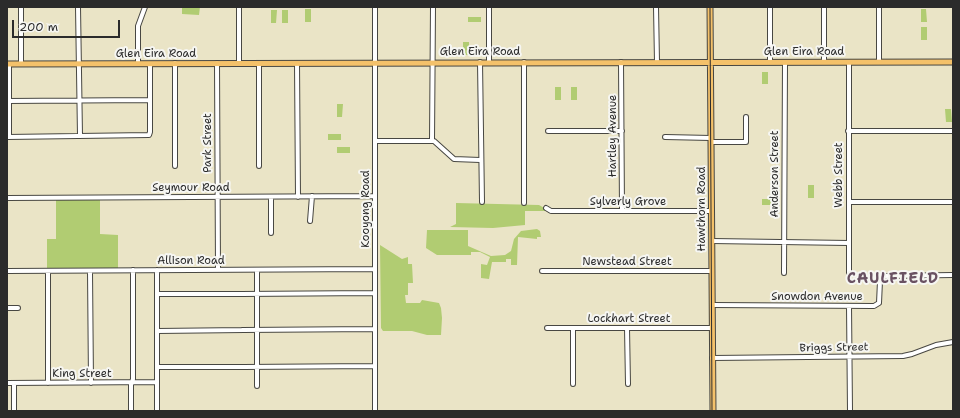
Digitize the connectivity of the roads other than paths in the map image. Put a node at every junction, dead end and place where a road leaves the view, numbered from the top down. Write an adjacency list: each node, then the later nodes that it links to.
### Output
1 (22, 7): 32 (street)
2 (78, 7): 33 (street)
3 (145, 7): 34 (street)
4 (239, 7): 28 (street)
5 (374, 7): 13 (street, Kooyong Road)
6 (433, 7): 14 (street)
7 (490, 7): 16 (street)
8 (656, 7): 19 (street)
9 (710, 7): 20 (main road, Hawthorn Road)
10 (770, 7): 21 (street)
11 (824, 7): 23 (street)
12 (879, 7): 25 (street)
13 (374, 62): 14 (main road, Glen Eira Road); 30 (main road, Glen Eira Road); 50 (street, Kooyong Road)
14 (432, 62): 15 (main road, Glen Eira Road); 49 (street)
15 (480, 62): 16 (main road, Glen Eira Road); 51 (street)
16 (489, 62): 17 (main road, Glen Eira Road)
17 (524, 62): 18 (main road, Glen Eira Road); 63 (street)
18 (622, 62): 19 (main road, Glen Eira Road); 41 (street, Hartley Avenue)
19 (657, 62): 20 (main road, Glen Eira Road)
20 (711, 62): 21 (main road, Glen Eira Road); 48 (main road, Hawthorn Road)
21 (770, 62): 22 (main road, Glen Eira Road)
22 (783, 62): 23 (main road, Glen Eira Road); 70 (street, Anderson Street)
23 (824, 62): 24 (main road, Glen Eira Road)
24 (848, 62): 25 (main road, Glen Eira Road); 43 (street, Webb Street)
25 (879, 62): 26 (main road, Glen Eira Road)
26 (953, 62)
27 (217, 63): 28 (main road, Glen Eira Road); 36 (main road, Glen Eira Road); 57 (street, Park Street)
28 (239, 63): 29 (main road, Glen Eira Road)
29 (259, 63): 30 (main road, Glen Eira Road); 53 (street)
30 (297, 63): 54 (street)
31 (8, 64): 32 (main road, Glen Eira Road); 38 (street)
32 (22, 64): 33 (main road, Glen Eira Road)
33 (79, 64): 34 (main road, Glen Eira Road); 39 (street)
34 (138, 64): 35 (main road, Glen Eira Road)
35 (150, 64): 36 (main road, Glen Eira Road); 37 (street)
36 (175, 64): 52 (street)
37 (150, 100): 39 (street); 45 (street)
38 (8, 101): 39 (street); 46 (street)
39 (79, 101): 45 (street)
40 (746, 117): 48 (street)
41 (622, 130): 42 (street); 65 (street, Hartley Avenue)
42 (548, 131)
43 (848, 131): 44 (street); 61 (street, Webb Street)
44 (953, 131)
45 (80, 136): 46 (street)
46 (8, 137)
47 (665, 137): 48 (street)
48 (711, 140): 66 (main road, Hawthorn Road)
49 (432, 141): 50 (street); 51 (street)
50 (375, 142): 56 (street, Kooyong Road)
51 (480, 160): 60 (street)
52 (175, 166)
53 (259, 166)
54 (298, 196): 55 (street, Seymour Road); 58 (street, Seymour Road)
55 (312, 196): 56 (street, Seymour Road); 67 (street)
56 (375, 196): 72 (street, Kooyong Road)
57 (218, 197): 58 (street, Seymour Road); 59 (street, Seymour Road); 75 (street, Park Street)
58 (271, 197): 68 (street)
59 (7, 198)
60 (482, 202)
61 (849, 202): 62 (street); 71 (street, Webb Street)
62 (953, 202)
63 (524, 203)
64 (546, 208): 65 (street, Sylverly Grove)
65 (622, 211): 66 (street, Sylverly Grove)
66 (712, 211): 69 (main road, Hawthorn Road)
67 (310, 221)
68 (271, 232)
69 (712, 242): 70 (street); 80 (main road, Hawthorn Road)
70 (784, 242): 71 (street); 82 (street, Anderson Street)
71 (849, 242): 83 (street, Webb Street)
72 (375, 269): 76 (street, Allison Road); 85 (street, Kooyong Road)
73 (132, 270): 74 (street, Allison Road); 79 (street, Allison Road); 105 (street)
74 (157, 270): 75 (street, Allison Road); 86 (street)
75 (218, 270): 76 (street, Allison Road)
76 (257, 270): 87 (street)
77 (7, 271): 78 (street, Allison Road)
78 (48, 271): 79 (street, Allison Road); 107 (street)
79 (90, 271): 108 (street)
80 (712, 271): 81 (street, Newstead Street); 89 (main road, Hawthorn Road)
81 (542, 272)
82 (784, 273)
83 (849, 273)
84 (953, 275): 88 (street, Snowdon Avenue)
85 (375, 293): 87 (street); 96 (street, Kooyong Road)
86 (157, 294): 87 (street); 98 (street)
87 (258, 294): 97 (street)
88 (849, 306): 89 (street, Snowdon Avenue); 100 (street)
89 (712, 307): 95 (main road, Hawthorn Road)
90 (7, 308): 91 (street)
91 (18, 308)
92 (547, 328): 93 (street, Lockhart Street)
93 (573, 328): 94 (street, Lockhart Street); 111 (street)
94 (627, 328): 95 (street, Lockhart Street); 112 (street)
95 (712, 328): 101 (main road, Hawthorn Road)
96 (375, 329): 97 (street); 102 (street, Kooyong Road)
97 (258, 330): 98 (street); 104 (street)
98 (157, 331): 103 (street)
99 (953, 342): 100 (street, Briggs Street)
100 (850, 356): 101 (street, Briggs Street); 119 (street)
101 (712, 358): 118 (main road, Hawthorn Road)
102 (375, 366): 104 (street); 117 (street, Kooyong Road)
103 (157, 367): 104 (street); 106 (street)
104 (258, 367): 113 (street)
105 (132, 382): 106 (street, King Street); 108 (street, King Street); 115 (street)
106 (157, 382): 116 (street)
107 (48, 383): 108 (street, King Street); 110 (street, King Street)
108 (91, 383)
109 (7, 384): 110 (street, King Street)
110 (14, 384): 114 (street)
111 (574, 384)
112 (628, 384)
113 (258, 386)
114 (14, 411)
115 (131, 411)
116 (157, 411)
117 (375, 411)
118 (713, 411)
119 (850, 411)

